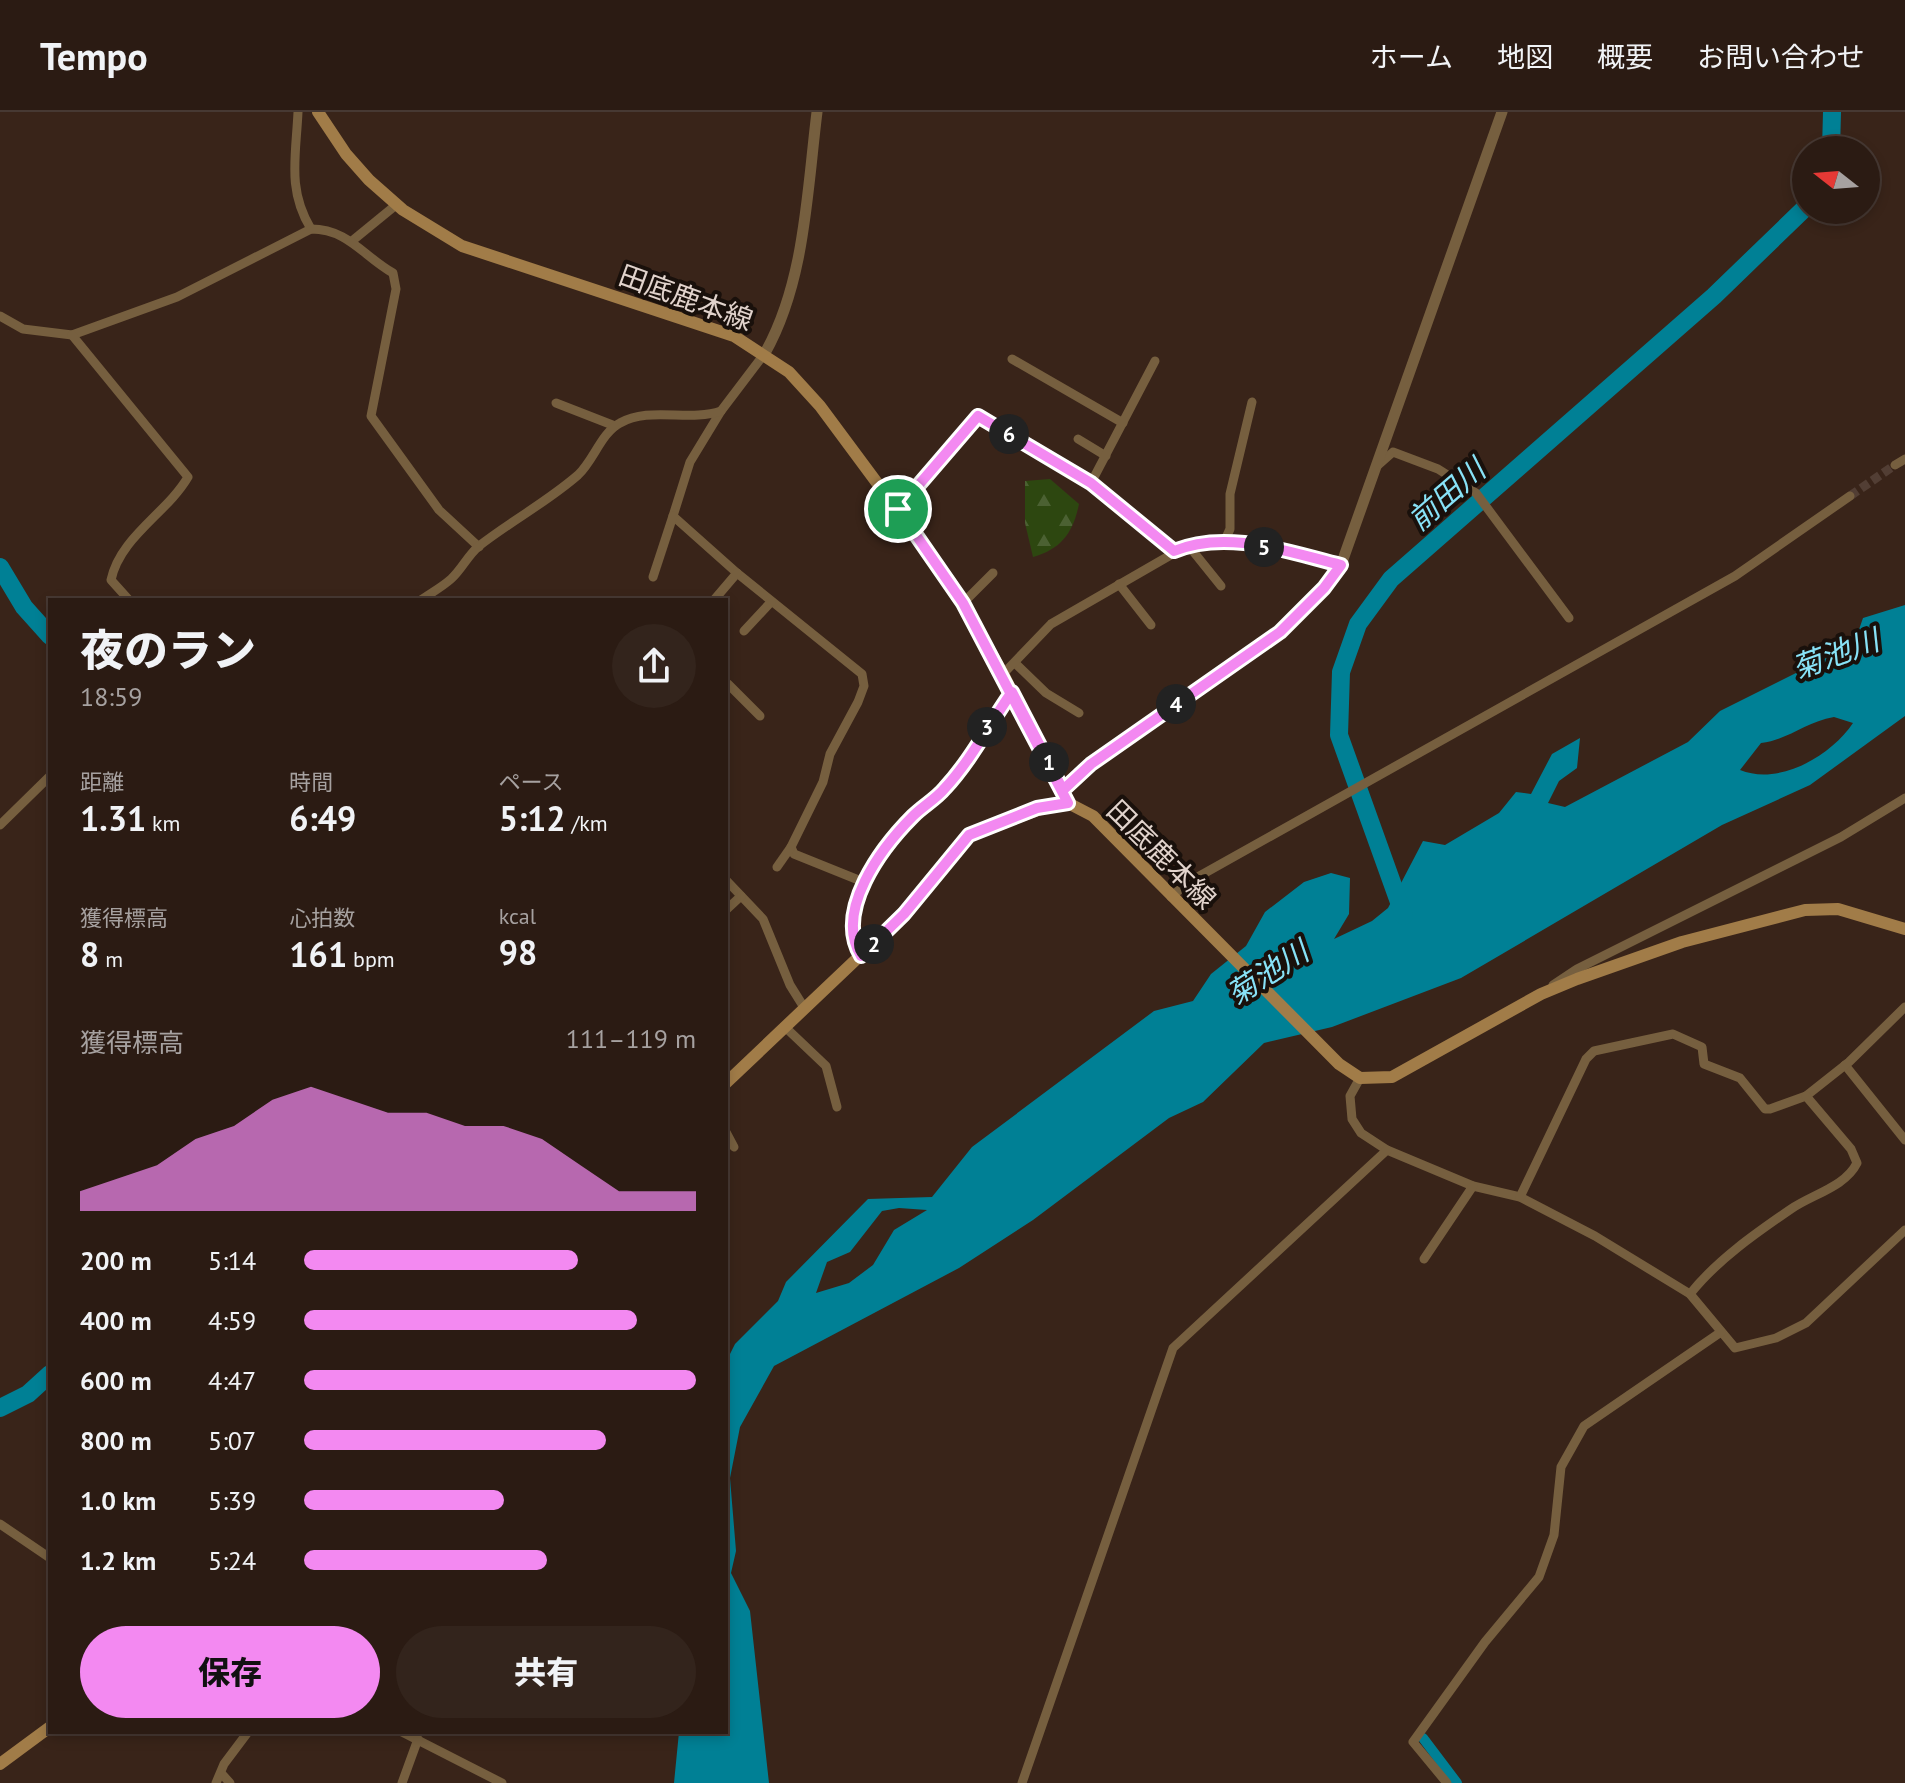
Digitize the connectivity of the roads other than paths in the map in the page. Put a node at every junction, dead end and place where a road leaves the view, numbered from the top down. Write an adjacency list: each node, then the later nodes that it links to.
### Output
1 (298, 112): 6 (street)
2 (318, 112): 5 (main road, 田底鹿本線)
3 (817, 112): 10 (street)
4 (1504, 114): 22 (street)
5 (396, 205): 7 (street); 10 (main road, 田底鹿本線)
6 (311, 229): 7 (street); 9 (street)
7 (352, 241): 29 (street)
8 (0, 316): 9 (street)
9 (72, 335): 37 (street)
10 (765, 353): 15 (street); 25 (main road, 田底鹿本線)
11 (1012, 359): 16 (street)
12 (1155, 361): 16 (street)
13 (1252, 402): 27 (street)
14 (556, 403): 17 (street)
15 (721, 411): 17 (street); 26 (street)
16 (1123, 423): 19 (street)
17 (615, 426): 29 (street)
18 (1078, 439): 19 (street)
19 (1106, 456): 23 (street)
20 (1905, 459): 21 (street)
21 (1895, 465)
22 (1376, 467): 31 (street); 42 (street)
23 (1091, 483): 25 (street); 30 (street)
24 (1850, 496): 61 (street)
25 (898, 509): 41 (main road, 田底鹿本線)
26 (673, 516): 32 (street); 34 (street)
27 (1224, 542): 28 (street); 31 (street)
28 (1188, 545): 30 (street); 36 (street)
29 (479, 547): 38 (street)
30 (1174, 551): 35 (street)
31 (1341, 565): 52 (street)
32 (737, 573): 39 (street); 40 (street)
33 (993, 573): 41 (street)
34 (653, 577)
35 (1119, 584): 43 (street); 45 (street)
36 (1221, 586)
37 (127, 598)
38 (424, 598)
39 (716, 598)
40 (771, 602): 44 (street); 56 (street)
41 (963, 603): 46 (main road, 田底鹿本線)
42 (1569, 618)
43 (1151, 625)
44 (744, 631)
45 (1016, 664): 46 (street); 49 (street)
46 (1003, 674): 48 (main road, 田底鹿本線)
47 (728, 684): 50 (street)
48 (1012, 692): 52 (main road, 田底鹿本線); 59 (street)
49 (1079, 713)
50 (760, 716)
51 (48, 778): 55 (street)
52 (1063, 790): 54 (main road, 田底鹿本線)
53 (1905, 798): 65 (street)
54 (1068, 803): 61 (main road, 田底鹿本線); 64 (main road)
55 (0, 825)
56 (791, 847): 57 (street); 59 (street)
57 (777, 867)
58 (728, 882): 60 (street)
59 (866, 883): 64 (street)
60 (741, 896): 62 (street); 67 (street)
61 (1171, 897): 70 (main road, 田底鹿本線)
62 (728, 908)
63 (1905, 929): 65 (main road)
64 (861, 956): 67 (main road)
65 (1541, 994): 70 (main road)
66 (1905, 1007): 69 (street)
67 (805, 1009): 68 (main road)
68 (785, 1027): 71 (main road); 73 (street)
69 (1845, 1065): 72 (street); 75 (street)
70 (1360, 1078): 77 (street)
71 (728, 1081)
72 (1806, 1096): 79 (street); 82 (street)
73 (837, 1107)
74 (728, 1136): 76 (street)
75 (1905, 1140)
76 (734, 1147)
77 (1387, 1150): 78 (street); 96 (street)
78 (1473, 1186): 79 (street); 81 (street)
79 (1520, 1197): 82 (street)
80 (1905, 1230): 83 (street)
81 (1424, 1259)
82 (1690, 1294): 83 (street)
83 (1721, 1332): 97 (street)
84 (0, 1524): 85 (street)
85 (48, 1557)
86 (48, 1728): 90 (main road)
87 (247, 1734): 91 (street)
88 (407, 1734): 89 (street)
89 (418, 1739): 94 (street); 95 (street)
90 (0, 1764)
91 (221, 1773): 92 (street); 93 (street)
92 (216, 1783)
93 (230, 1783)
94 (402, 1783)
95 (502, 1783)
96 (1022, 1783)
97 (1447, 1783)

